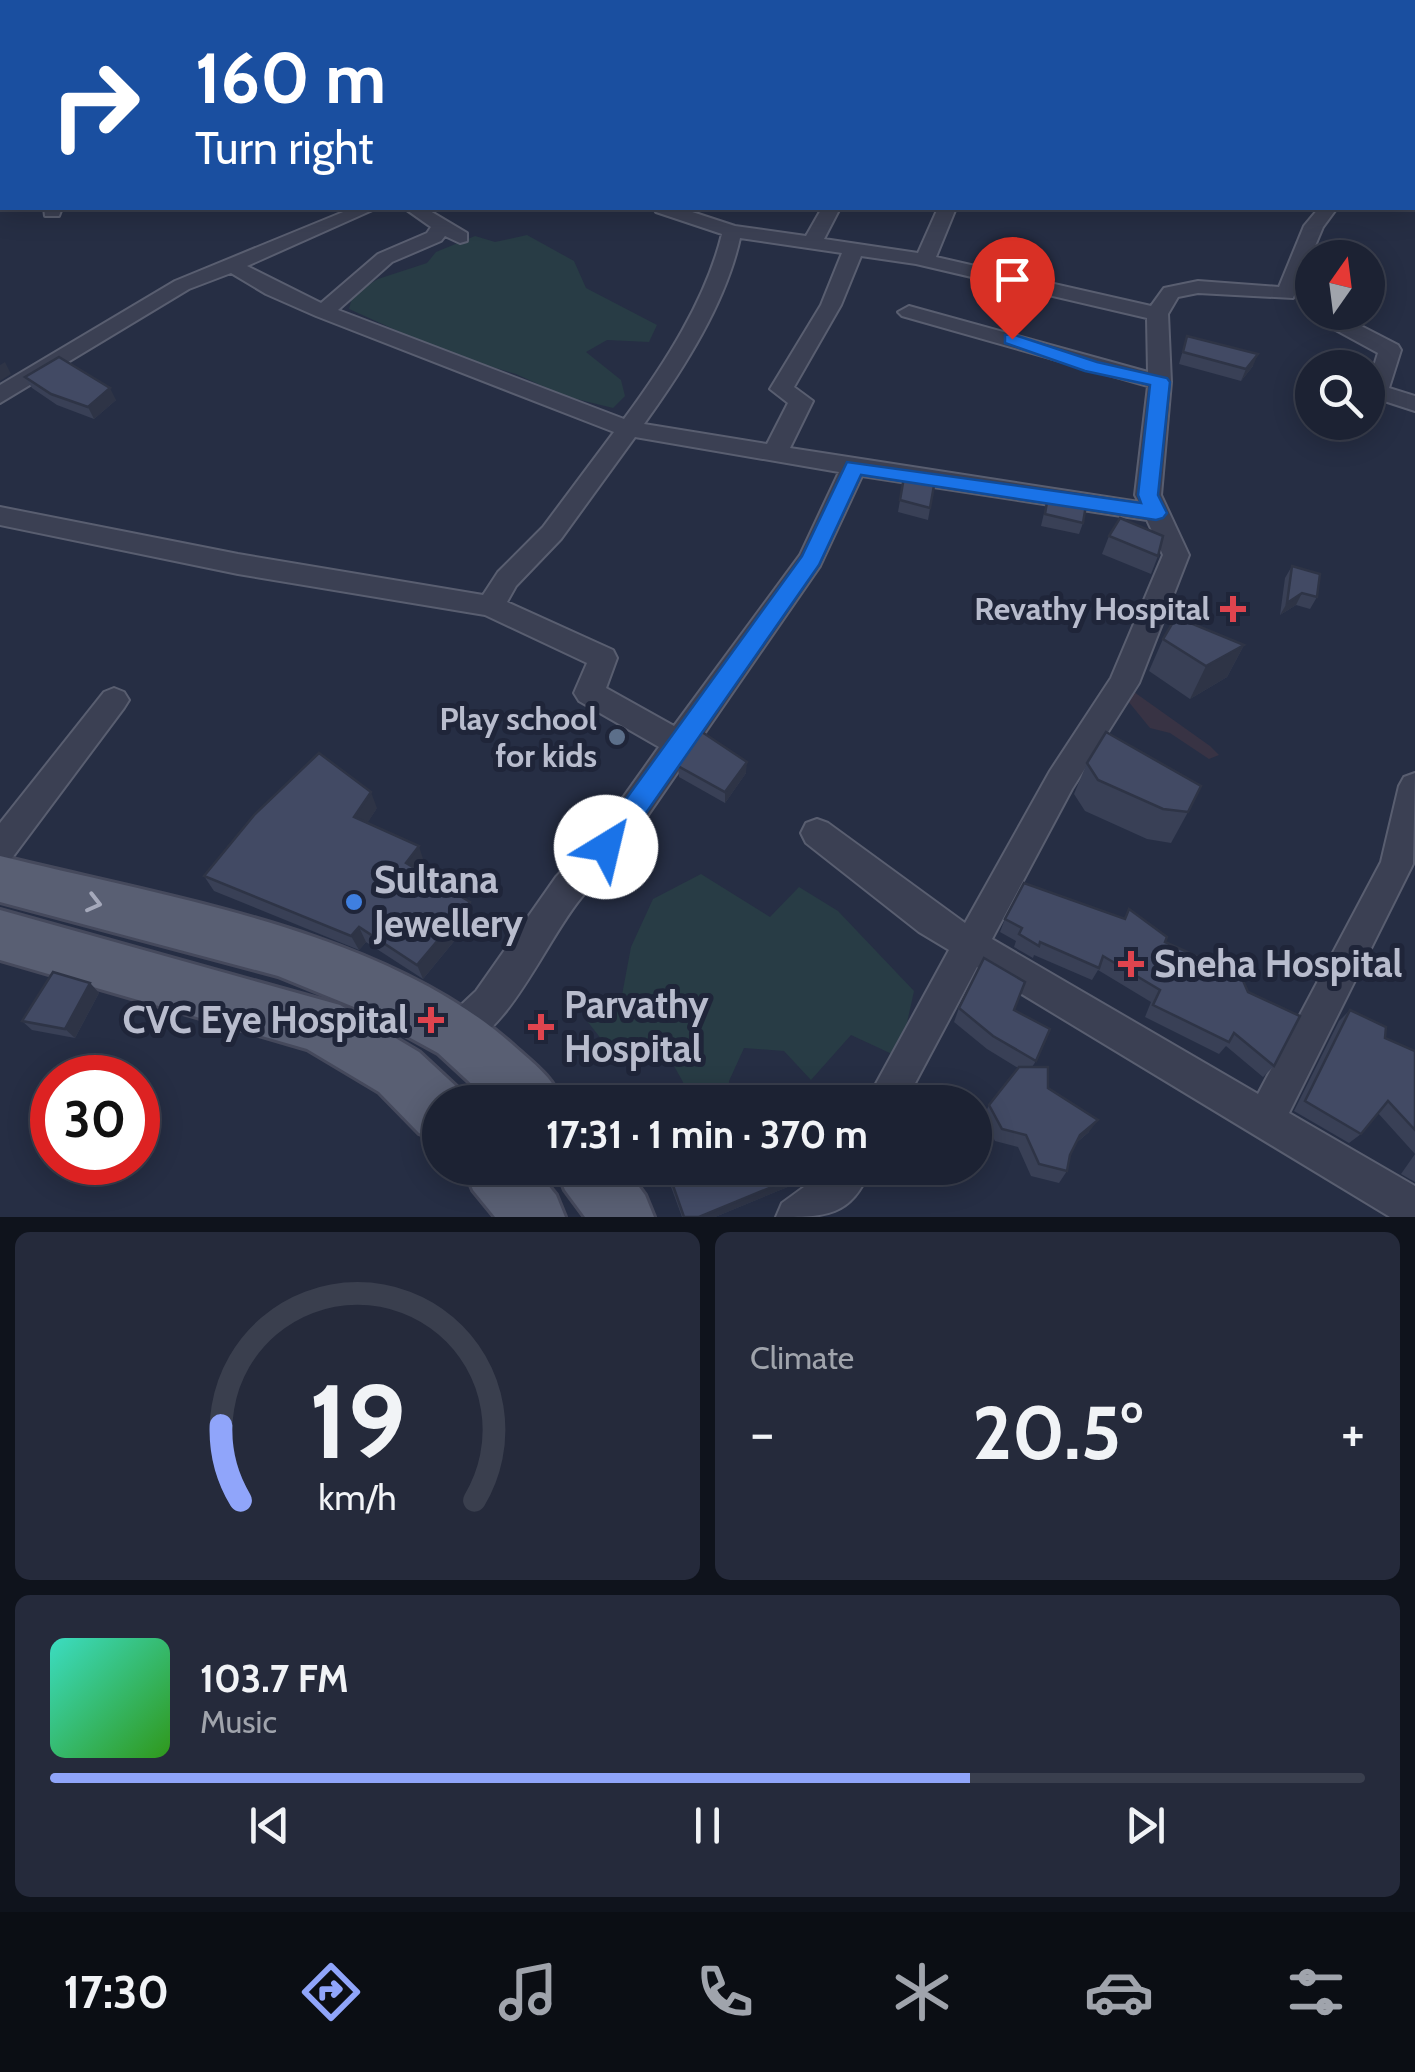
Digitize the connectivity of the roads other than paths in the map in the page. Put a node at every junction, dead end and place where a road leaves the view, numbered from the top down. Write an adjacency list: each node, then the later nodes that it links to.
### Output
1 (363, 210): 13 (street)
2 (416, 210): 7 (street)
3 (668, 210): 8 (street)
4 (830, 210): 10 (street)
5 (945, 210): 12 (street)
6 (1326, 210): 14 (street)
7 (441, 226): 9 (street); 16 (street)
8 (732, 231): 10 (street); 23 (street)
9 (460, 237)
10 (812, 243): 11 (street)
11 (854, 249): 12 (street); 24 (street)
12 (925, 260): 18 (street)
13 (232, 265): 16 (street); 21 (street)
14 (1280, 294): 15 (street); 18 (street)
15 (1295, 301)
16 (322, 312): 23 (street)
17 (909, 312): 20 (street)
18 (1157, 314): 20 (street)
19 (1352, 330): 22 (street)
20 (1160, 382): 26 (street)
21 (0, 396)
22 (1415, 404)
23 (627, 428): 24 (street); 28 (street)
24 (774, 455): 25 (street)
25 (854, 467): 26 (street); 30 (street)
26 (1156, 513): 36 (street)
27 (0, 516): 28 (street)
28 (490, 606): 30 (street)
29 (114, 700): 33 (street)
30 (679, 743): 37 (street)
31 (1415, 786): 41 (street)
32 (817, 833): 36 (street)
33 (0, 848)
34 (0, 879): 37 (main road, one-way to 37)
35 (0, 935): 40 (main road)
36 (968, 943): 39 (street); 41 (street)
37 (458, 1033): 38 (main road)
38 (514, 1085)
39 (893, 1085)
40 (422, 1094)
41 (1266, 1118): 45 (street)
42 (509, 1185): 46 (main road)
43 (599, 1185): 47 (main road)
44 (842, 1185): 48 (street)
45 (1415, 1209)
46 (534, 1217)
47 (623, 1217)
48 (796, 1217)

